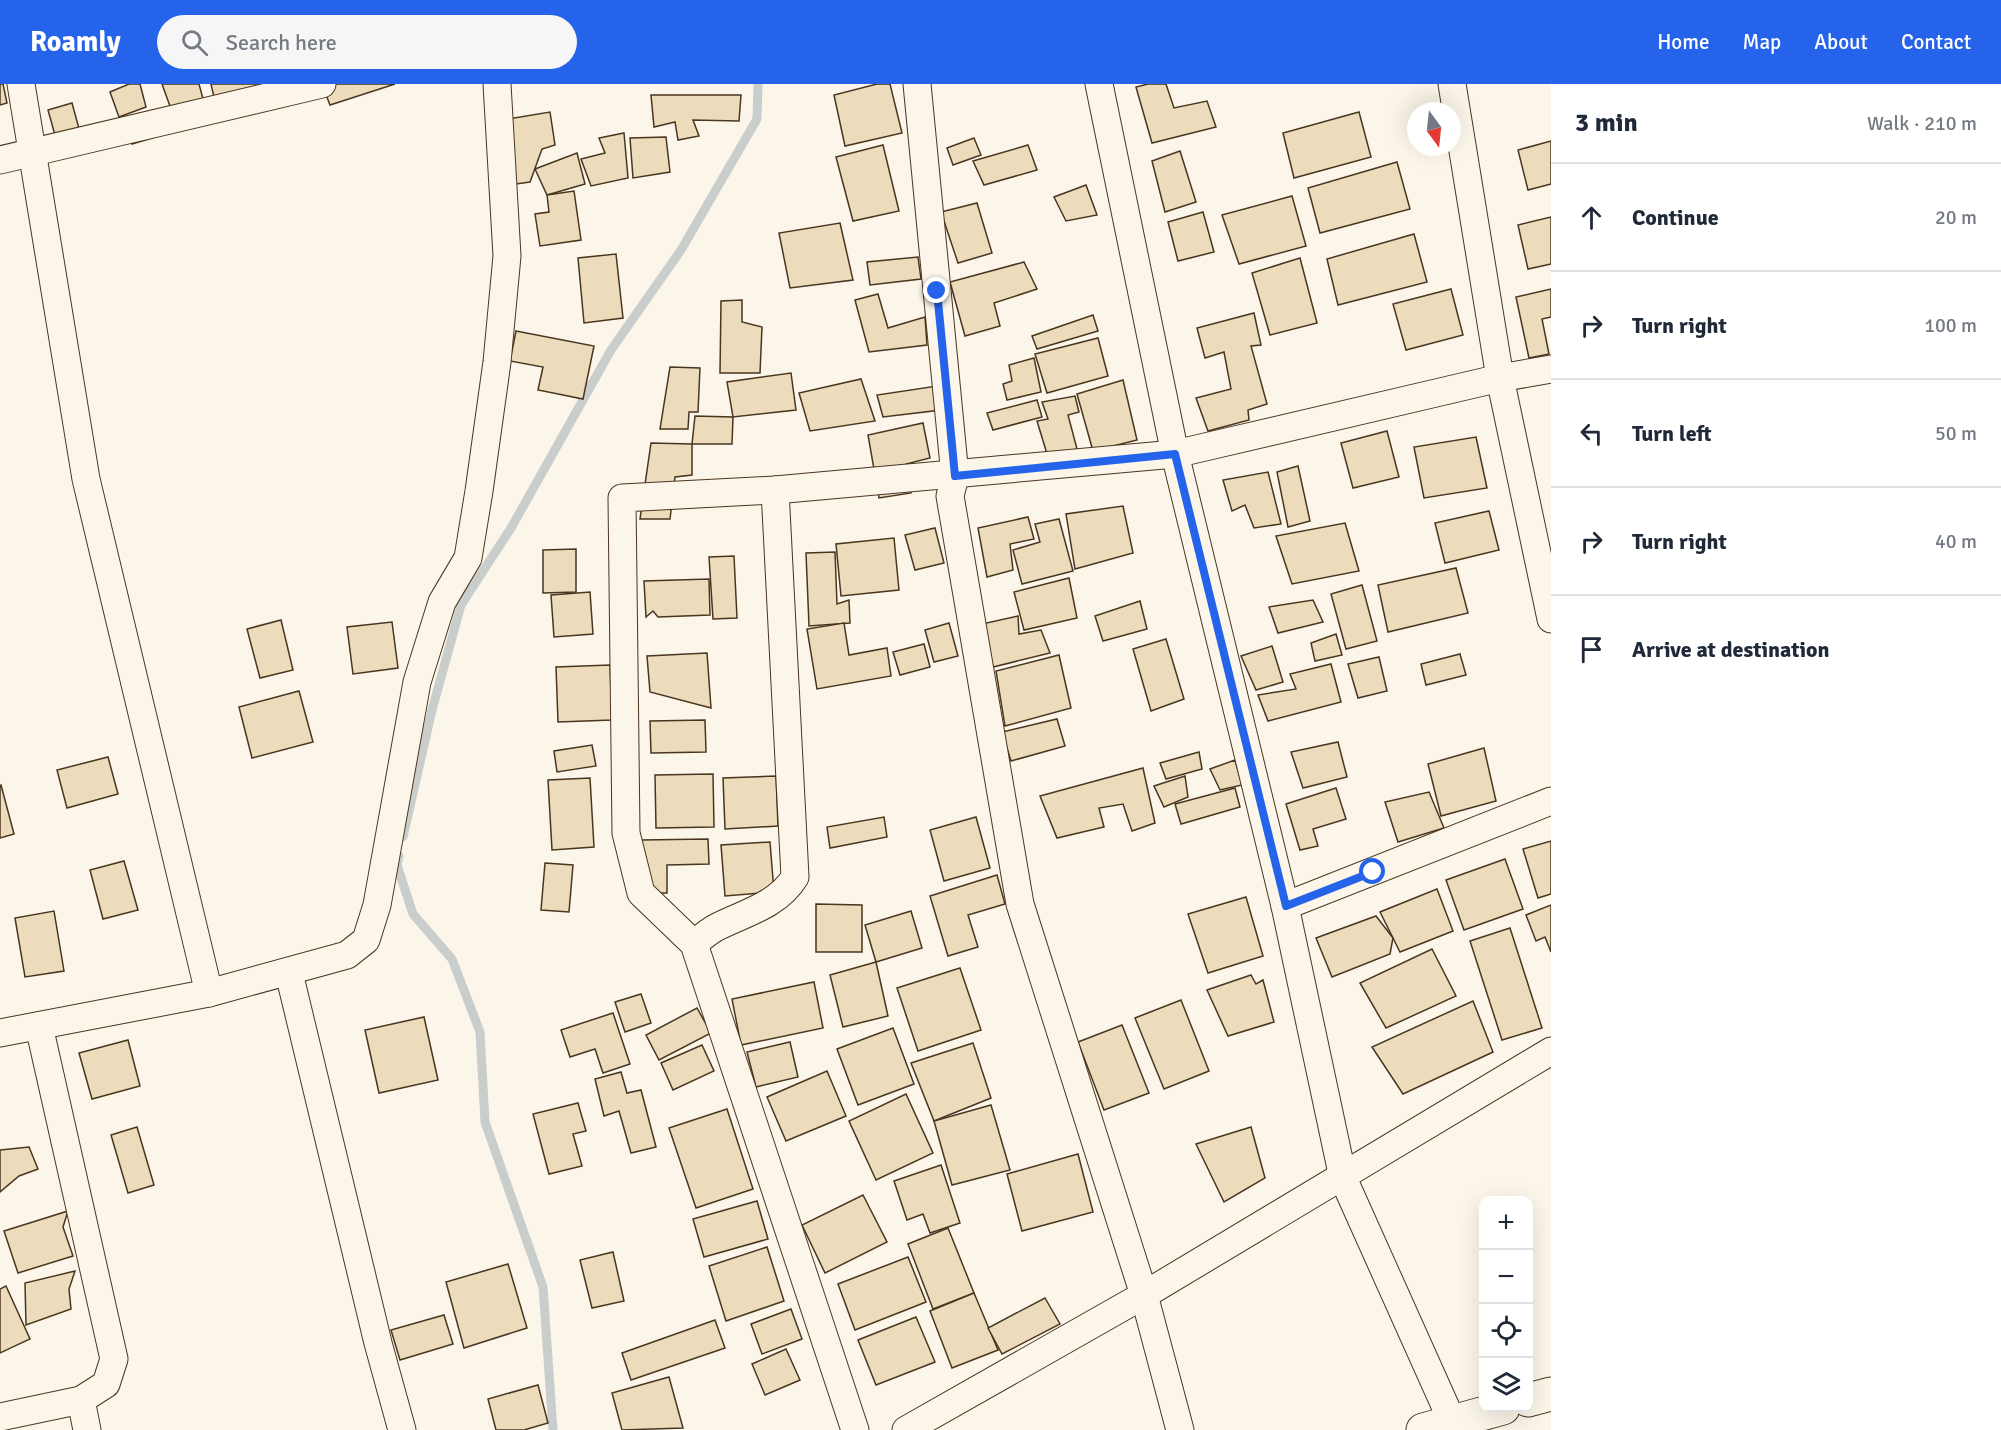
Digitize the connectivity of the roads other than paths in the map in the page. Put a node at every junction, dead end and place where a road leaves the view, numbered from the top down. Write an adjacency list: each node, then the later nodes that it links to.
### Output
1 (21, 84): 7 (street)
2 (322, 84): 7 (street)
3 (497, 84): 18 (street)
4 (917, 84): 12 (street)
5 (1099, 84): 11 (street)
6 (1452, 84): 10 (street)
7 (33, 152): 8 (street); 19 (street)
8 (0, 160)
9 (1551, 369): 10 (street)
10 (1500, 378): 11 (street); 14 (street)
11 (1175, 454): 12 (street); 16 (street)
12 (955, 476): 13 (street); 24 (street)
13 (775, 490): 17 (street); 17 (street)
14 (1551, 619)
15 (1551, 801): 16 (street)
16 (1286, 906): 23 (street)
17 (694, 944): 33 (street)
18 (289, 973): 19 (street); 32 (street)
19 (209, 993): 20 (street)
20 (39, 1026): 21 (street); 27 (street)
21 (0, 1033)
22 (1551, 1051): 23 (street)
23 (1343, 1178): 24 (street); 30 (street)
24 (1144, 1295): 34 (street); 35 (street)
25 (1551, 1394): 26 (street)
26 (1533, 1399)
27 (81, 1400): 29 (street); 31 (street)
28 (1490, 1412): 30 (street)
29 (0, 1417)
30 (1455, 1426): 36 (street)
31 (87, 1430)
32 (402, 1430)
33 (855, 1430)
34 (906, 1430)
35 (1180, 1430)
36 (1423, 1430)

